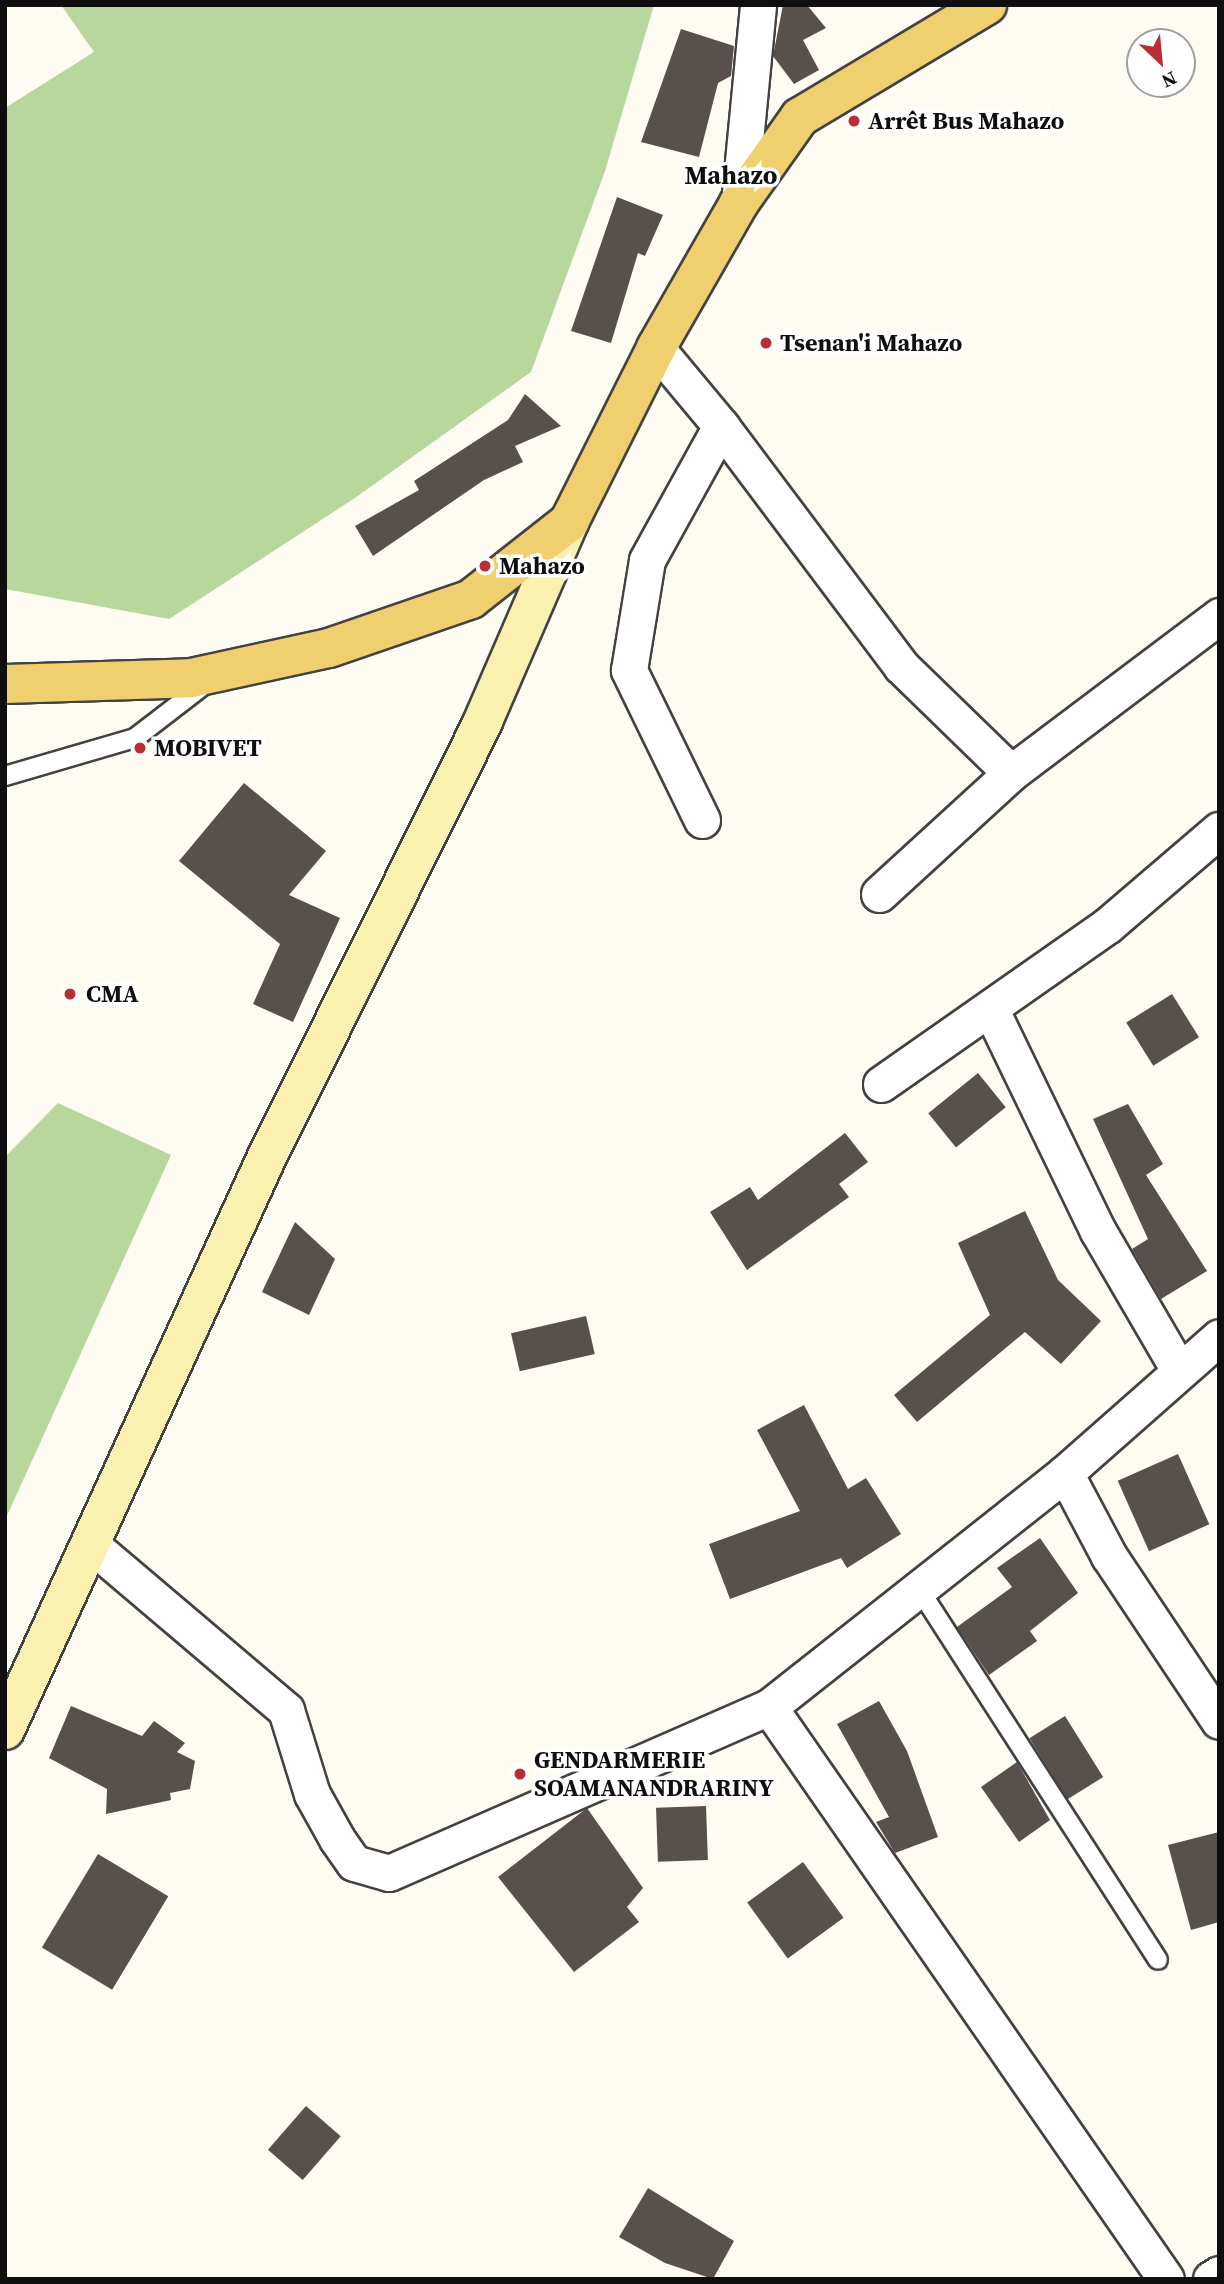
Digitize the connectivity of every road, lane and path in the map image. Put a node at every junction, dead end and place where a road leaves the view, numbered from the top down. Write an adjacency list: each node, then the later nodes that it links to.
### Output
1 (758, 5): 3 (street)
2 (986, 5): 3 (main road)
3 (738, 203): 4 (main road)
4 (656, 348): 5 (street); 6 (main road)
5 (720, 426): 10 (street); 12 (street)
6 (569, 522): 8 (main road); 20 (street)
7 (1219, 616): 10 (street)
8 (222, 672): 9 (main road); 11 (lane)
9 (5, 684)
10 (1011, 773): 14 (street)
11 (5, 776)
12 (702, 820)
13 (1219, 830): 15 (street)
14 (879, 894)
15 (991, 1010): 16 (street); 18 (street)
16 (881, 1084)
17 (1219, 1338): 18 (street)
18 (1179, 1370): 19 (street)
19 (1065, 1473): 21 (street); 23 (street)
20 (89, 1543): 22 (street); 24 (street)
21 (919, 1589): 22 (street); 25 (lane)
22 (769, 1707): 27 (street)
23 (1219, 1721)
24 (5, 1730)
25 (1158, 1960)
26 (1219, 2274): 28 (street)
27 (1166, 2279)
28 (1211, 2279)

